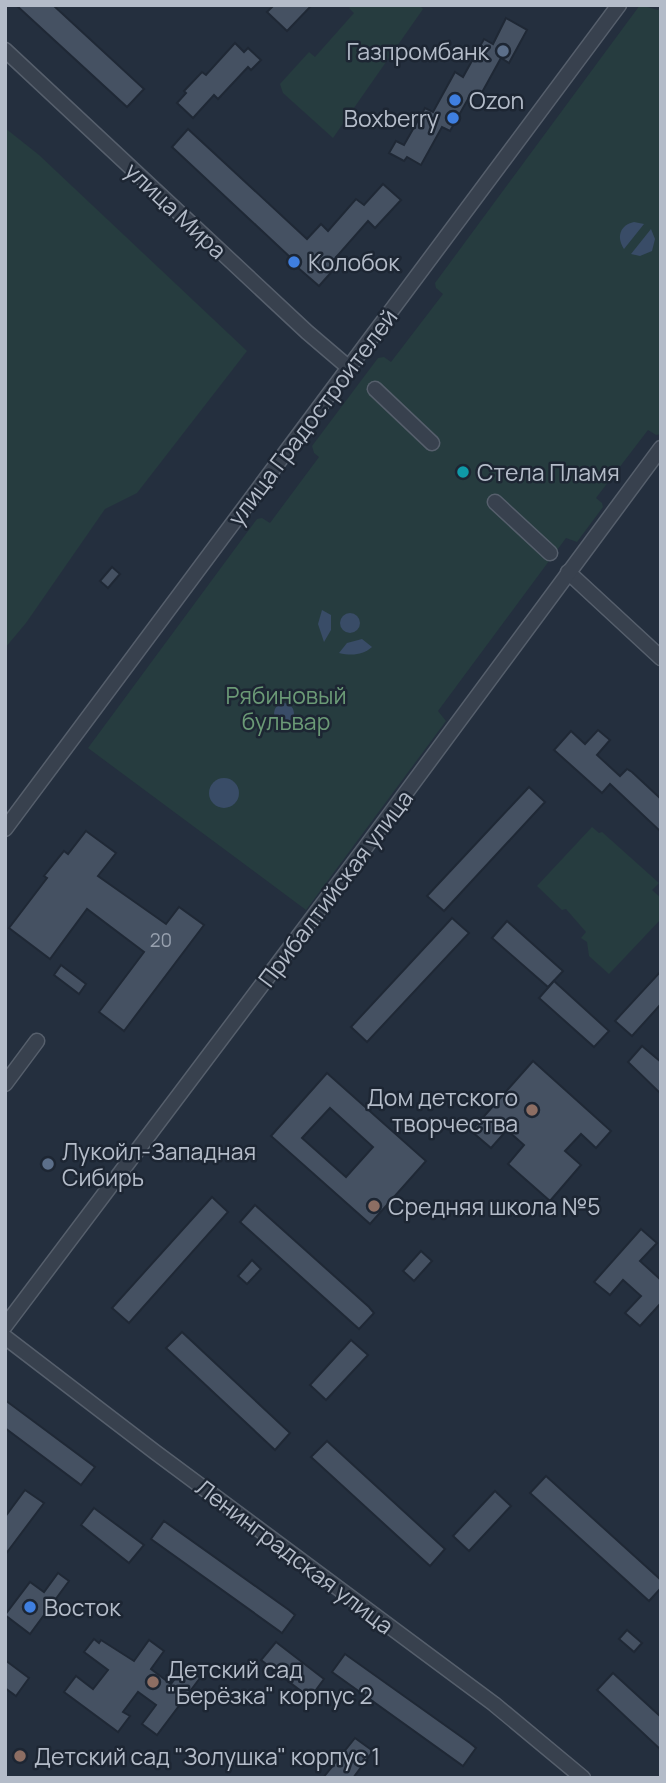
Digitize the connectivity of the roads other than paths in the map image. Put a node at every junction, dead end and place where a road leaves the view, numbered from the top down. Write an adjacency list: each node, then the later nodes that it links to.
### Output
1 (619, 5): 3 (street, улица Градостроителей)
2 (5, 50): 3 (street, улица Мира)
3 (348, 368): 11 (street, улица Градостроителей)
4 (375, 389): 5 (street)
5 (432, 443)
6 (661, 448): 9 (street, Прибалтийская улица)
7 (495, 502): 8 (street)
8 (550, 553)
9 (568, 572): 10 (street); 14 (street, Прибалтийская улица)
10 (661, 658)
11 (5, 829)
12 (37, 1041): 13 (street)
13 (5, 1084)
14 (5, 1326)
15 (5, 1337): 16 (street, Ленинградская улица)
16 (583, 1778)

